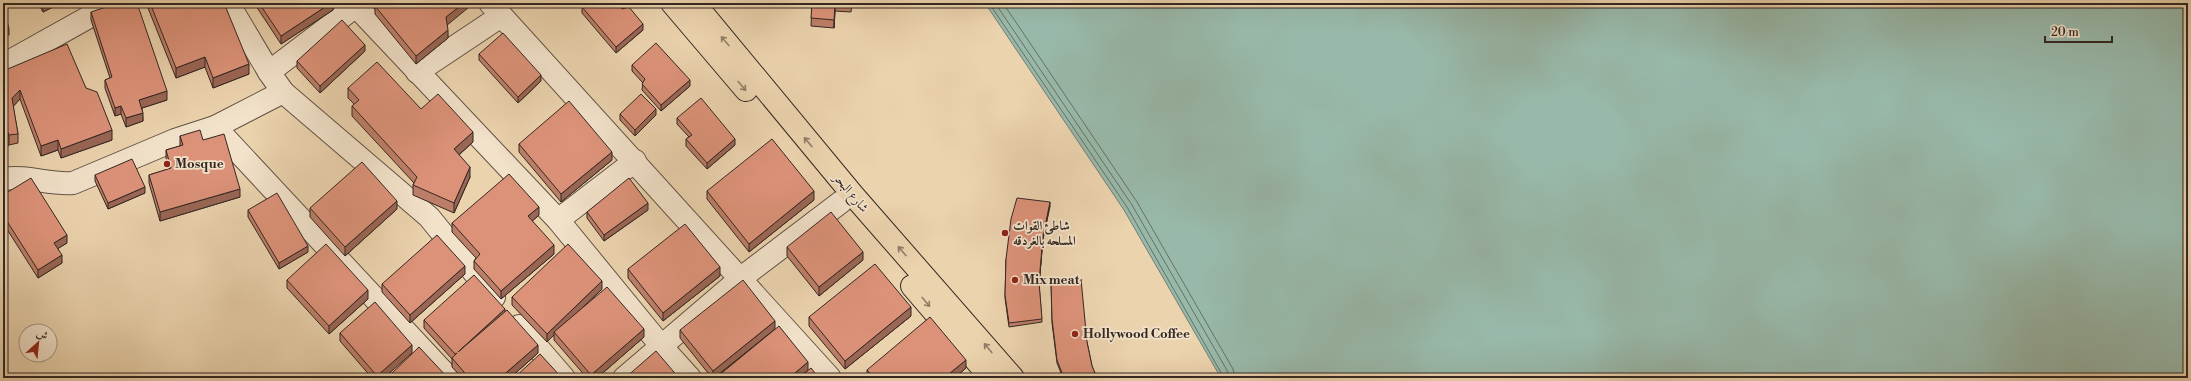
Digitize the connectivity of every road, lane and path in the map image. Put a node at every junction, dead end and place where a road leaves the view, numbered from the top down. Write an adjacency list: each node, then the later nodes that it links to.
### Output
1 (114, 3): 7 (street)
2 (228, 3): 8 (street)
3 (672, 3): 14 (main road, شارع البحر, one-way to 14)
4 (694, 3): 24 (main road, شارع البحر, one-way to 4)
5 (356, 4): 8 (street); 9 (street)
6 (496, 10): 9 (street); 12 (street)
7 (3, 65)
8 (269, 72): 10 (street)
9 (417, 72): 15 (street)
10 (283, 92): 11 (street); 19 (street)
11 (215, 127): 13 (street); 18 (street)
12 (635, 161): 15 (street); 16 (street)
13 (3, 179)
14 (841, 202): 16 (street); 23 (main road, شارع البحر, one-way to 23)
15 (558, 220): 17 (street)
16 (741, 278): 17 (street); 22 (street)
17 (662, 347): 20 (street); 21 (street)
18 (449, 378)
19 (564, 378)
20 (624, 378)
21 (690, 378)
22 (830, 378)
23 (990, 378)
24 (1013, 378)

